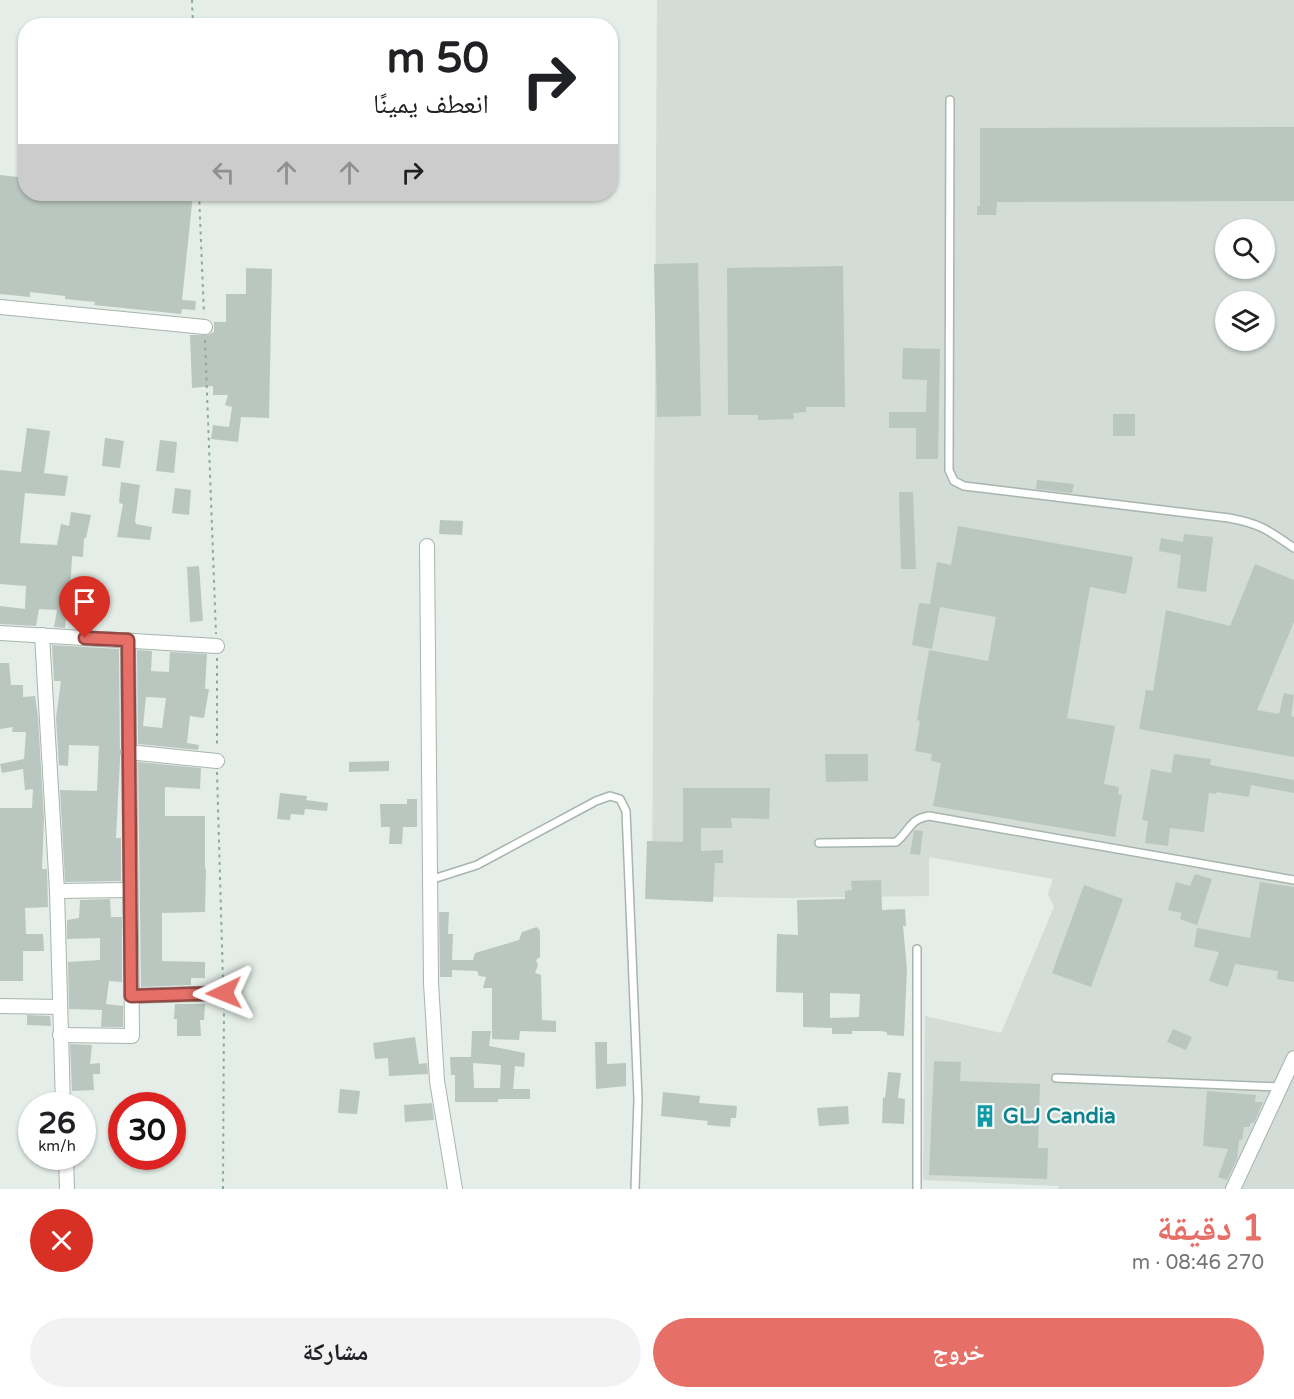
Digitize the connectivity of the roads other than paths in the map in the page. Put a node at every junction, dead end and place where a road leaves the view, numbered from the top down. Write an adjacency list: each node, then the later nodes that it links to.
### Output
1 (950, 100): 5 (lane)
2 (0, 307): 3 (street)
3 (205, 327)
4 (427, 546): 13 (street)
5 (1294, 548)
6 (0, 633): 7 (street)
7 (42, 635): 8 (street); 16 (street)
8 (128, 640): 9 (street); 10 (street)
9 (217, 646)
10 (128, 752): 11 (street); 15 (street)
11 (217, 761)
12 (819, 843): 14 (lane)
13 (430, 880): 29 (street); 30 (lane)
14 (1294, 880)
15 (129, 890): 16 (street); 19 (street)
16 (57, 891): 21 (street)
17 (917, 949): 31 (lane)
18 (224, 993): 19 (street)
19 (131, 996): 22 (street)
20 (0, 1006): 21 (street)
21 (60, 1007): 22 (street)
22 (60, 1035): 26 (street)
23 (1294, 1058): 25 (street)
24 (1056, 1078): 25 (lane)
25 (1281, 1087): 32 (street)
26 (62, 1092)
27 (67, 1170): 28 (street)
28 (68, 1189)
29 (455, 1189)
30 (635, 1189)
31 (917, 1189)
32 (1233, 1189)

